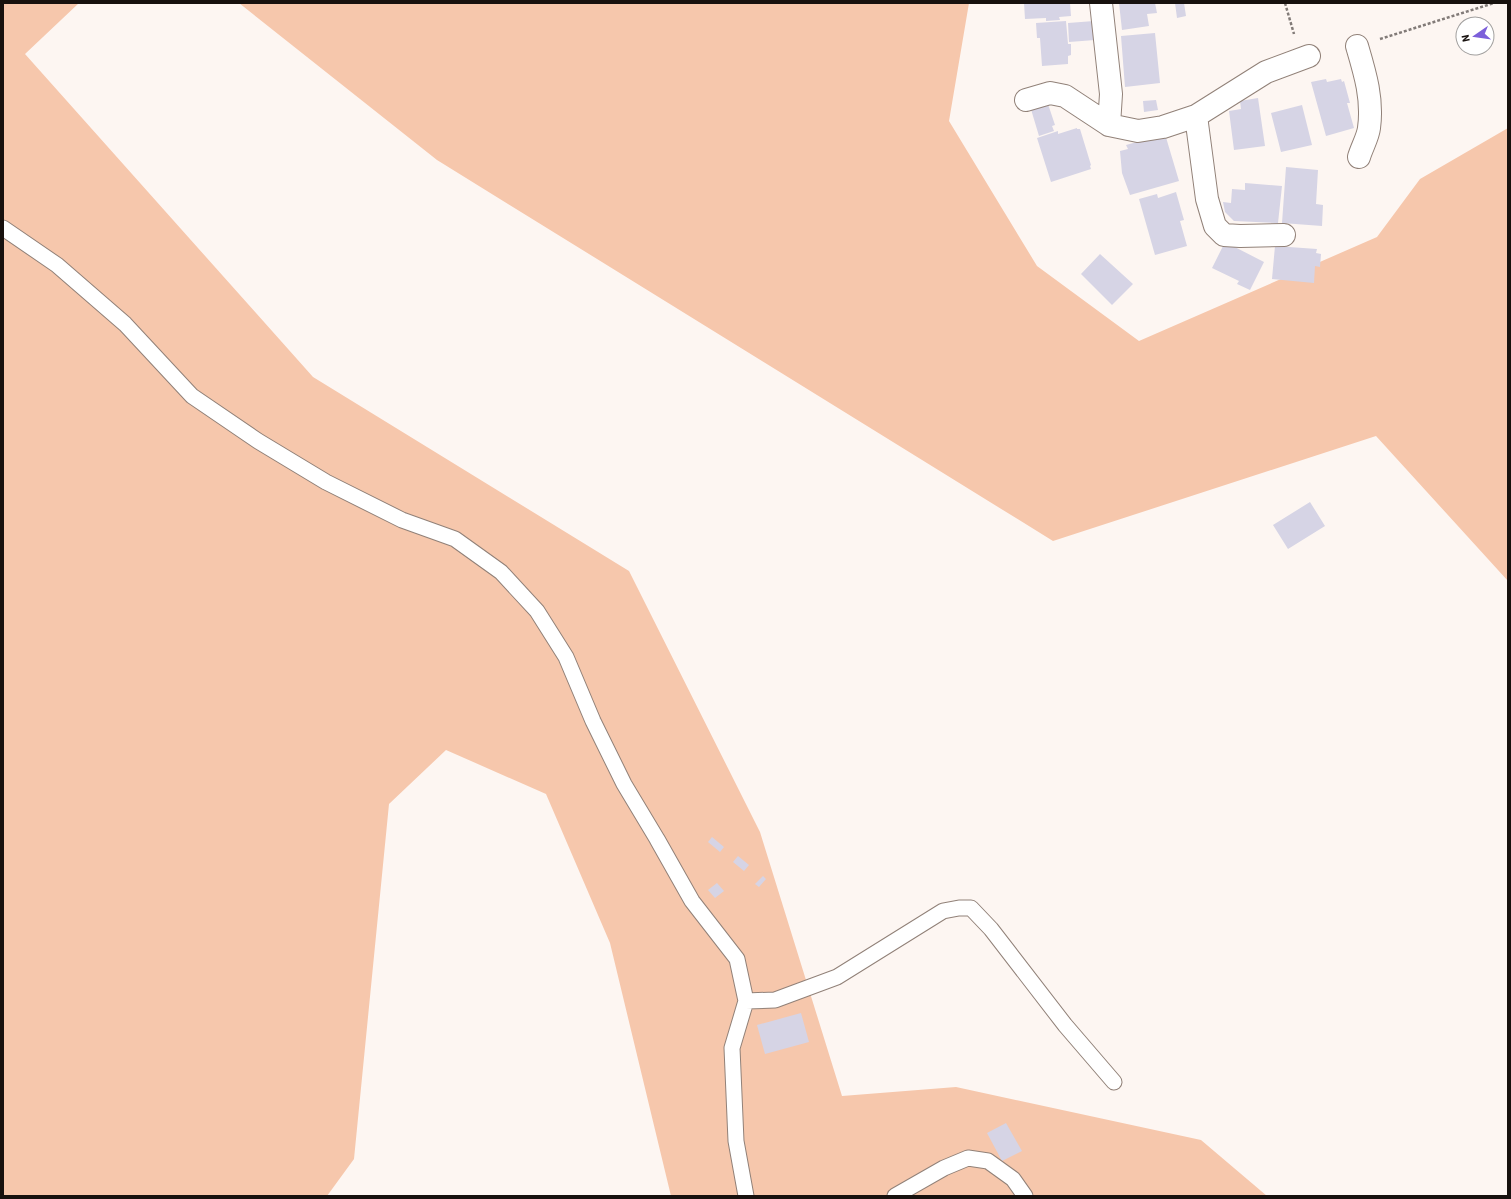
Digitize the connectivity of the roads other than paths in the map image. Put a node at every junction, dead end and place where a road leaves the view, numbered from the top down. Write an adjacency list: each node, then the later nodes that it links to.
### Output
1 (1101, 3): 6 (street)
2 (1357, 46): 7 (street)
3 (1309, 56): 5 (street)
4 (1026, 100): 6 (street)
5 (1196, 116): 6 (street); 9 (street)
6 (1109, 125)
7 (1359, 156)
8 (3, 228): 10 (lane)
9 (1284, 235)
10 (746, 1001): 11 (lane); 12 (lane)
11 (1114, 1082)
12 (746, 1196)
13 (895, 1196): 14 (lane)
14 (1025, 1196)

